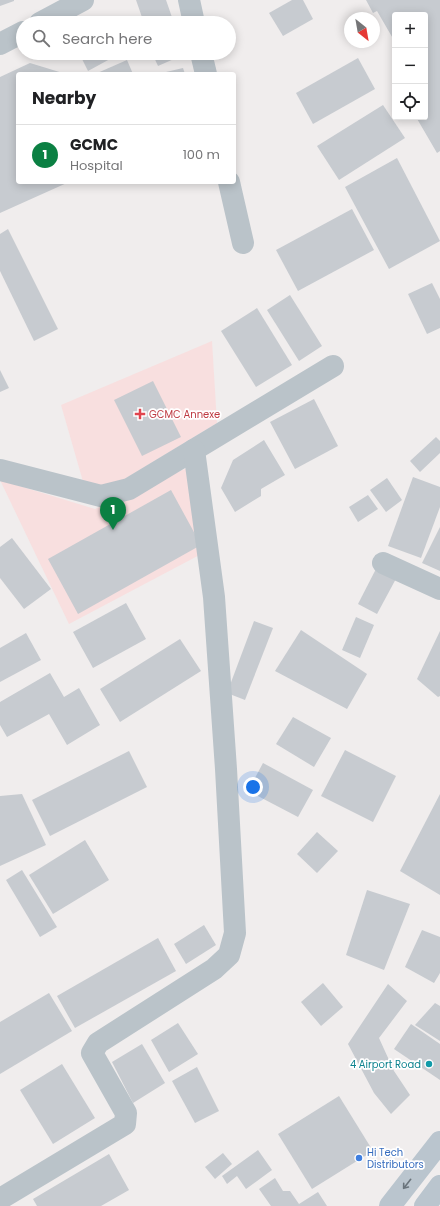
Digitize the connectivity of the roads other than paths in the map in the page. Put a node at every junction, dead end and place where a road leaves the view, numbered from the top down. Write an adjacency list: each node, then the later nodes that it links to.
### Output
1 (83, 0): 3 (street)
2 (189, 0): 4 (street)
3 (53, 16)
4 (192, 16)
5 (16, 36): 6 (street)
6 (0, 44)
7 (203, 60): 8 (street)
8 (206, 72)
9 (229, 184): 10 (street)
10 (243, 243)
11 (333, 366): 12 (street)
12 (194, 450): 13 (street); 18 (street)
13 (0, 470)
14 (383, 563): 15 (street)
15 (440, 588)
16 (440, 1142): 19 (main road, one-way to 19)
17 (440, 1186): 20 (main road)
18 (0, 1199)
19 (390, 1206)
20 (425, 1206)

